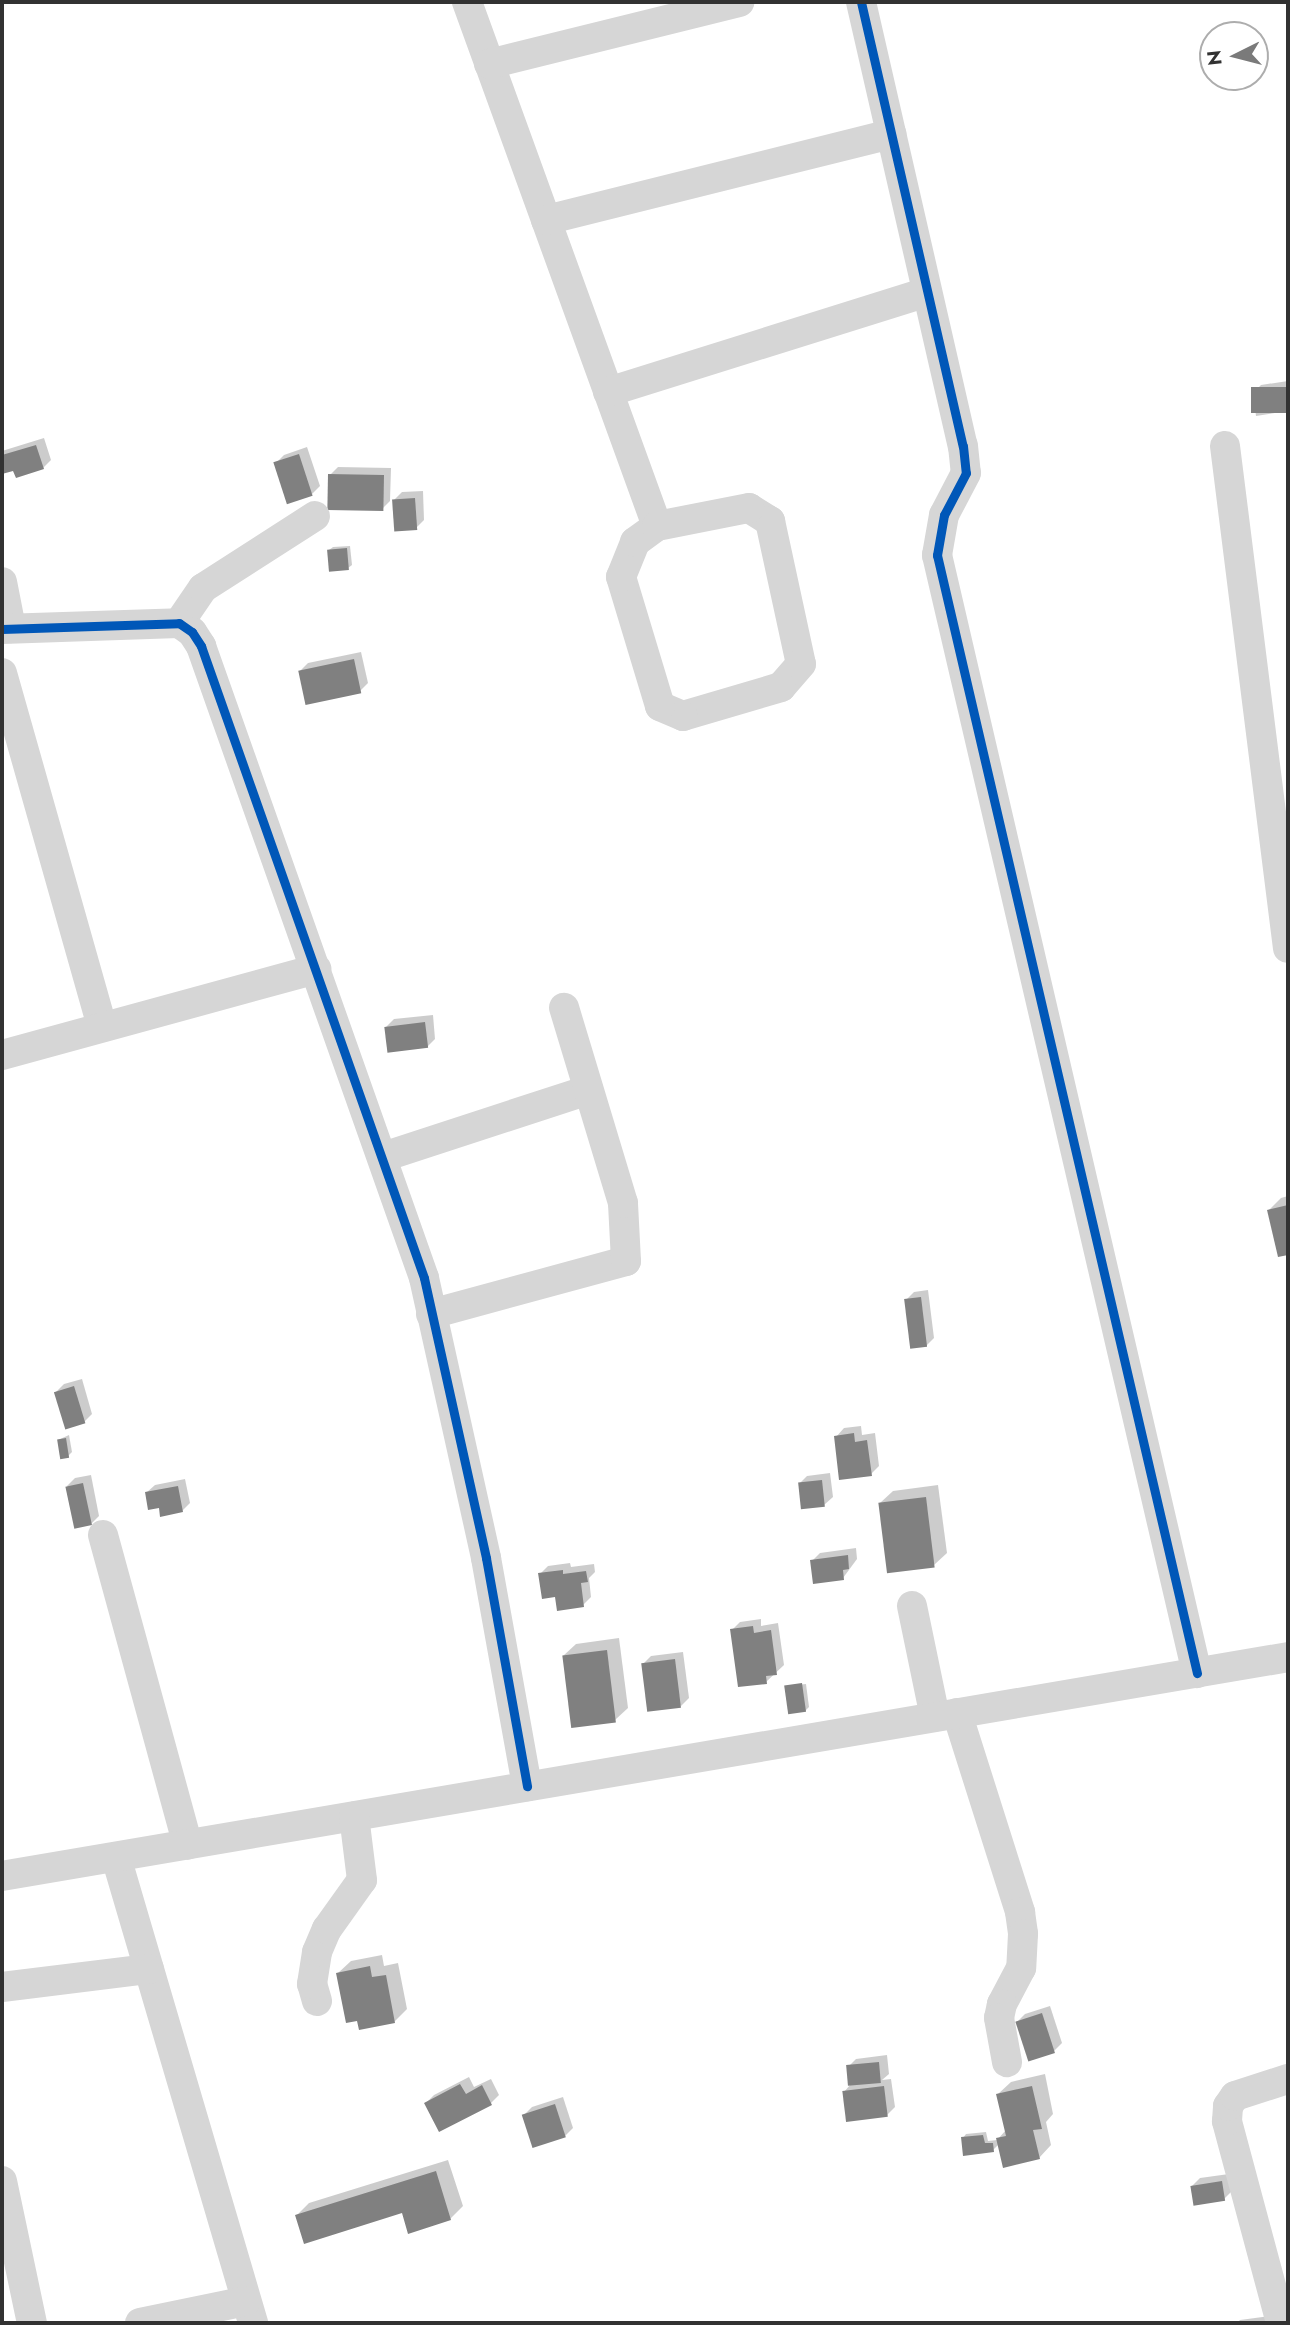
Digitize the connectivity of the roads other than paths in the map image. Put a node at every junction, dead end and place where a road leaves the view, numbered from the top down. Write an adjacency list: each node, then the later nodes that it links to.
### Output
1 (467, 2): 4 (street)
2 (739, 2): 4 (street)
3 (861, 2): 5 (street)
4 (489, 64): 6 (street)
5 (891, 134): 6 (street); 7 (street)
6 (546, 220): 8 (street)
7 (928, 292): 8 (street); 27 (street)
8 (608, 392): 11 (street)
9 (1225, 446): 16 (street)
10 (315, 516): 13 (street)
11 (657, 526): 11 (street)
12 (2, 582): 14 (street)
13 (180, 623): 14 (street); 17 (street)
14 (6, 628)
15 (2, 673): 19 (street)
16 (1287, 940)
17 (316, 969): 19 (street); 22 (street)
18 (564, 1008): 21 (street)
19 (102, 1027): 20 (street)
20 (2, 1055)
21 (589, 1090): 22 (street); 23 (street)
22 (383, 1157): 23 (street)
23 (431, 1314): 29 (street)
24 (103, 1535): 31 (street)
25 (912, 1606): 28 (street)
26 (1288, 1657): 27 (street)
27 (1197, 1673): 28 (street)
28 (946, 1715): 29 (street); 37 (street)
29 (527, 1786): 30 (street)
30 (354, 1816): 31 (street); 36 (street)
31 (188, 1845): 32 (street)
32 (116, 1857): 33 (street); 34 (street)
33 (2, 1876)
34 (149, 1969): 35 (street); 40 (street)
35 (2, 1987)
36 (317, 2001)
37 (1007, 2062)
38 (1288, 2079): 43 (street)
39 (2, 2181): 41 (street)
40 (250, 2312): 42 (street)
41 (32, 2323)
42 (140, 2323)
43 (1281, 2323)

